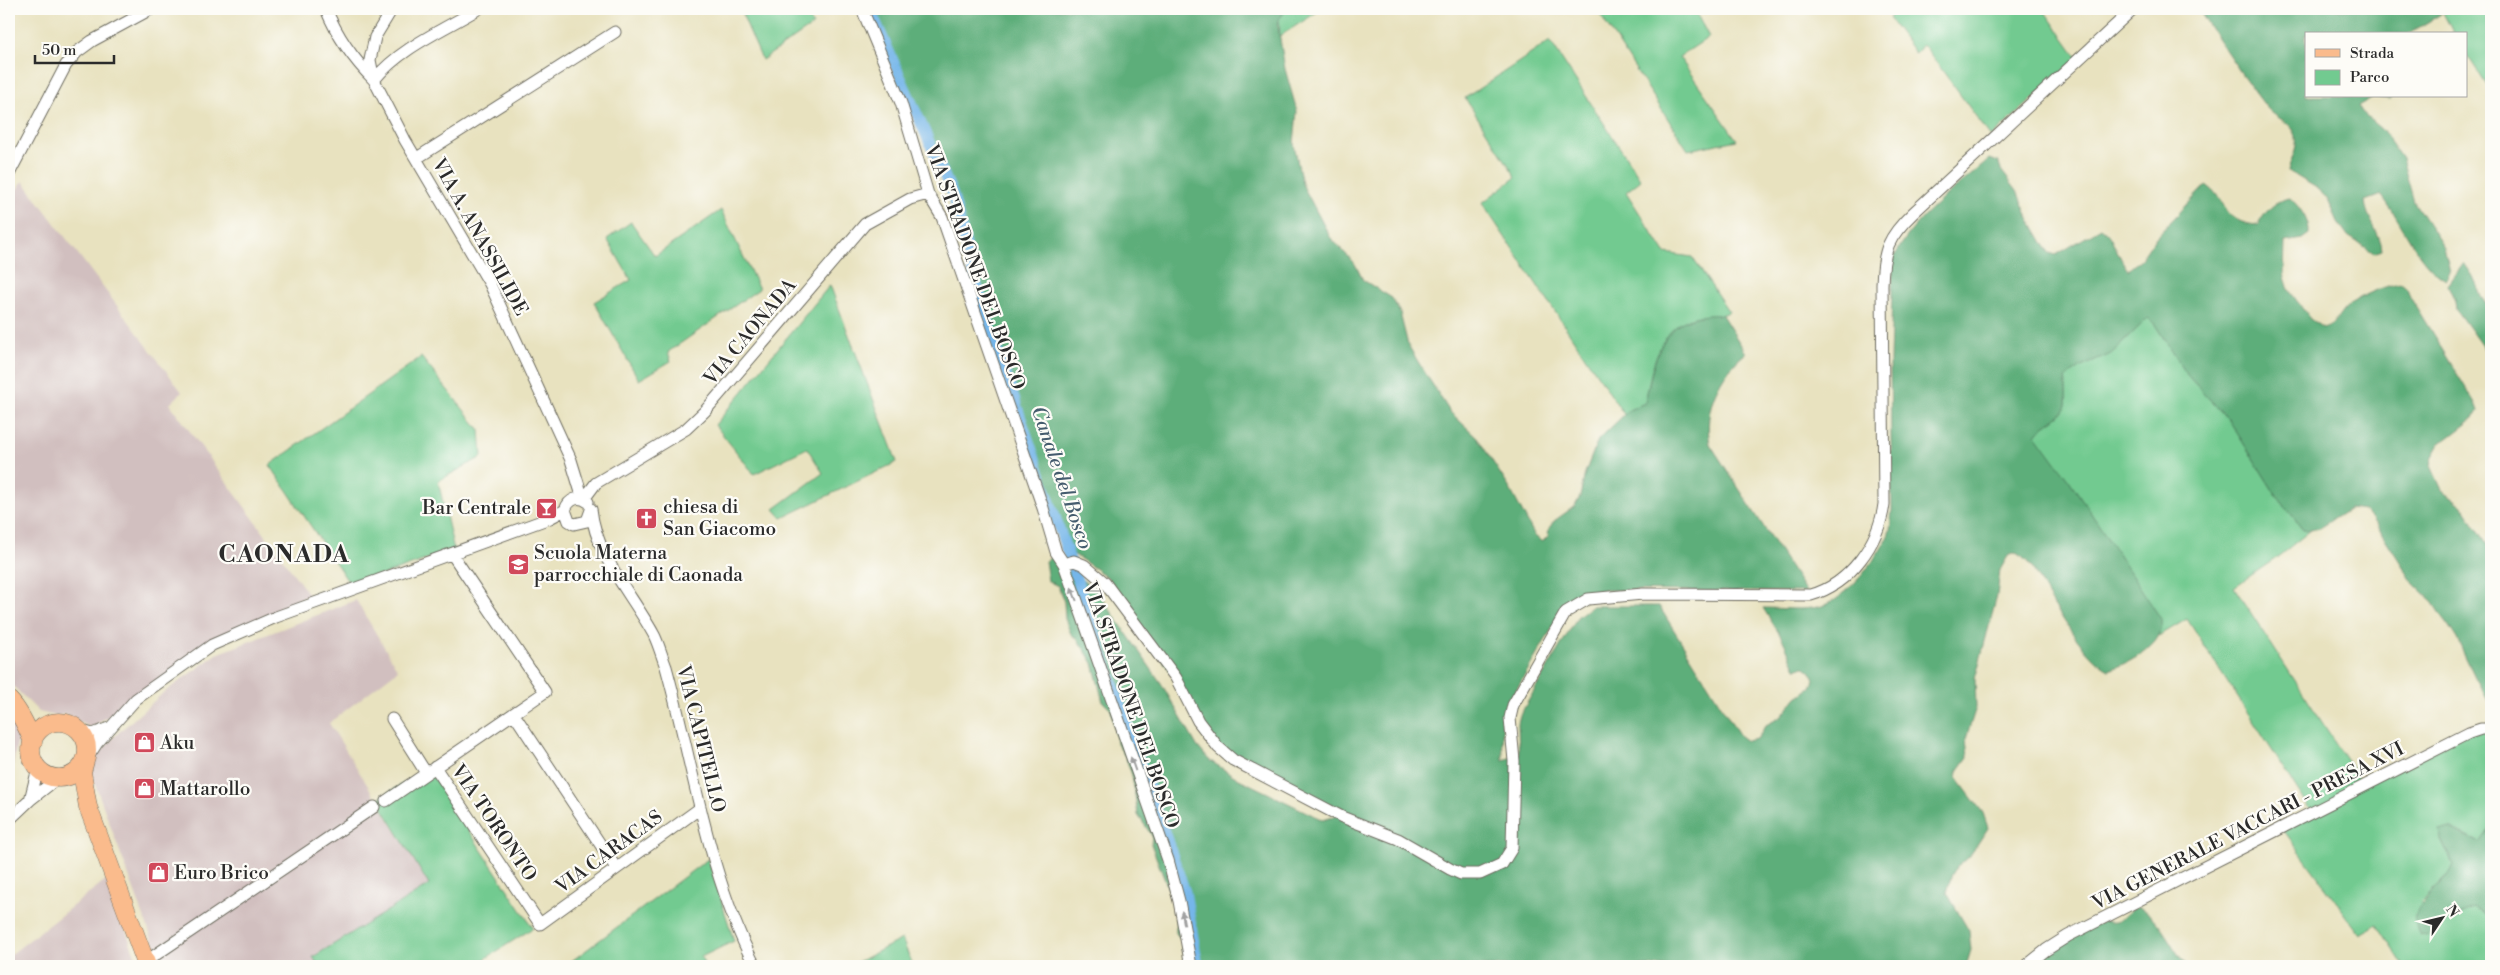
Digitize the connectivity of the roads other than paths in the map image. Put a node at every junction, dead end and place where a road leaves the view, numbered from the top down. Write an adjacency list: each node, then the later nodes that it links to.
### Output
1 (151, 9): 10 (street)
2 (326, 9): 8 (street)
3 (392, 9): 8 (street, VIA A. ANASSILIDE)
4 (478, 9): 8 (street)
5 (862, 9): 11 (street, VIA STRADONE DEL BOSCO)
6 (2133, 9): 18 (street)
7 (615, 32): 9 (street)
8 (374, 80): 9 (street, VIA A. ANASSILIDE)
9 (417, 158): 12 (street, VIA A. ANASSILIDE)
10 (9, 174)
11 (928, 194): 13 (street, VIA CAONADA); 18 (street, VIA STRADONE DEL BOSCO)
12 (579, 485): 13 (street, VIA A. ANASSILIDE); 14 (street)
13 (587, 503): 14 (street); 15 (street, VIA CAONADA); 16 (street, VIA CAPITELLO)
14 (567, 511): 15 (street); 17 (street)
15 (581, 524): 16 (street)
16 (593, 529): 35 (street, VIA CAPITELLO)
17 (452, 554): 20 (street); 23 (street)
18 (1068, 563): 41 (street, VIA STRADONE DEL BOSCO, one-way to 18)
19 (12, 703): 22 (main road); 26 (main road)
20 (514, 714): 29 (street); 37 (street)
21 (392, 720): 29 (street, VIA TORONTO)
22 (52, 723): 25 (main road); 26 (main road)
23 (110, 727): 25 (street); 27 (street)
24 (2491, 729): 42 (street, VIA GENERALE VACCARI - PRESA XVI)
25 (78, 730): 27 (main road)
26 (33, 742): 28 (main road)
27 (86, 760): 30 (main road); 33 (main road)
28 (38, 768): 30 (main road); 31 (street)
29 (431, 770): 32 (street); 38 (street, VIA TORONTO)
30 (61, 778): 31 (street); 33 (main road)
31 (30, 800): 36 (street)
32 (386, 801)
33 (88, 807): 39 (main road)
34 (374, 807): 39 (street)
35 (699, 809): 37 (street, VIA CARACAS); 40 (street, VIA CAPITELLO)
36 (9, 820)
37 (616, 868): 38 (street, VIA CARACAS)
38 (540, 924)
39 (146, 964)
40 (755, 966)
41 (1192, 966)
42 (2026, 966)

